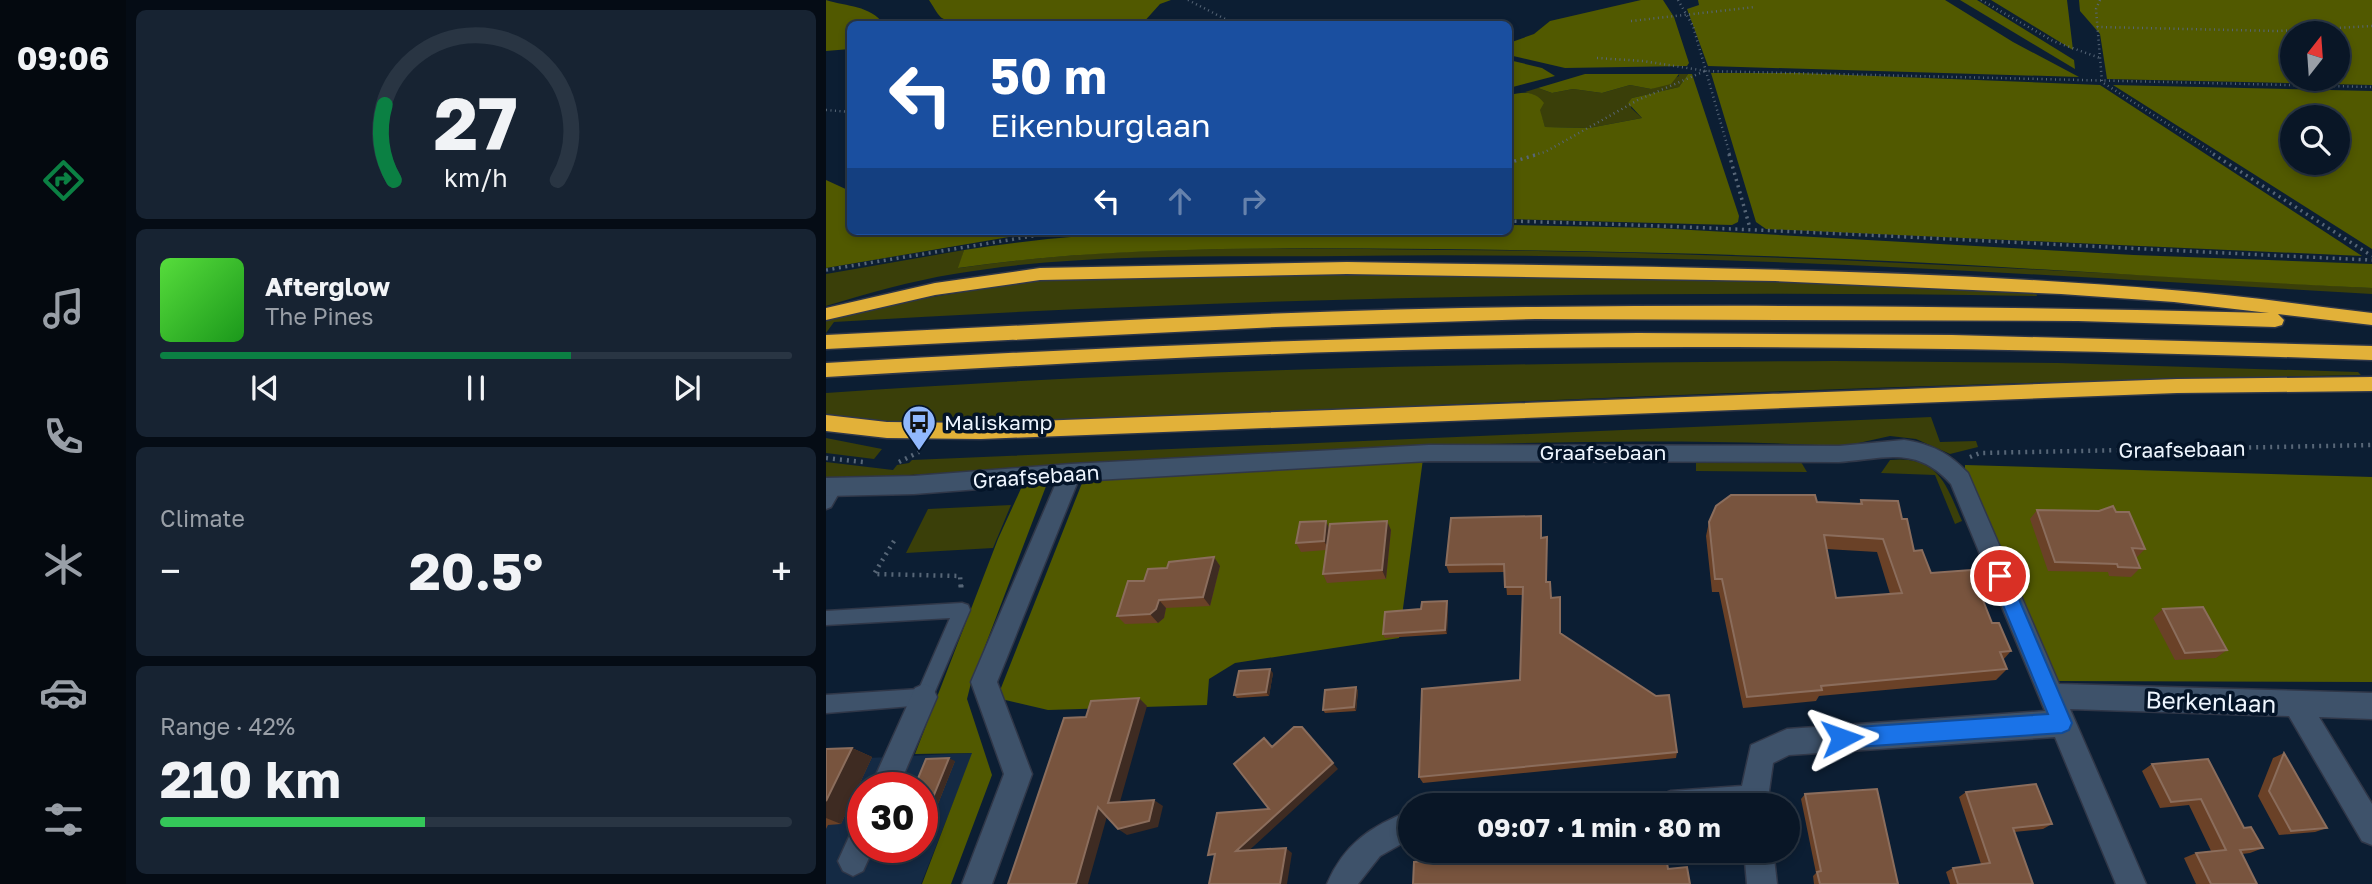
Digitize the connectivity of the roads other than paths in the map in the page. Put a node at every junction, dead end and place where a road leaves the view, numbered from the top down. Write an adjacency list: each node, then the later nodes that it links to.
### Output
1 (826, 314): 2 (highway)
2 (2372, 320): 3 (highway)
3 (826, 342)
4 (2372, 353): 5 (highway)
5 (826, 370)
6 (2372, 384): 7 (highway)
7 (826, 423)
8 (1071, 473): 9 (street, Graafsebaan); 11 (street, Graafsebaan); 22 (street)
9 (829, 492)
10 (826, 618): 12 (lane)
11 (2050, 696): 13 (street, Berkenlaan); 16 (street)
12 (924, 697): 14 (lane); 17 (street)
13 (2296, 703): 15 (street, Berkenlaan); 20 (street)
14 (826, 704)
15 (2372, 706)
16 (2062, 723): 18 (street); 25 (street)
17 (891, 772)
18 (1755, 793)
19 (1398, 830): 23 (street)
20 (2372, 831)
21 (1760, 863): 24 (street)
22 (977, 884)
23 (1342, 884)
24 (1762, 884)
25 (2132, 884)

